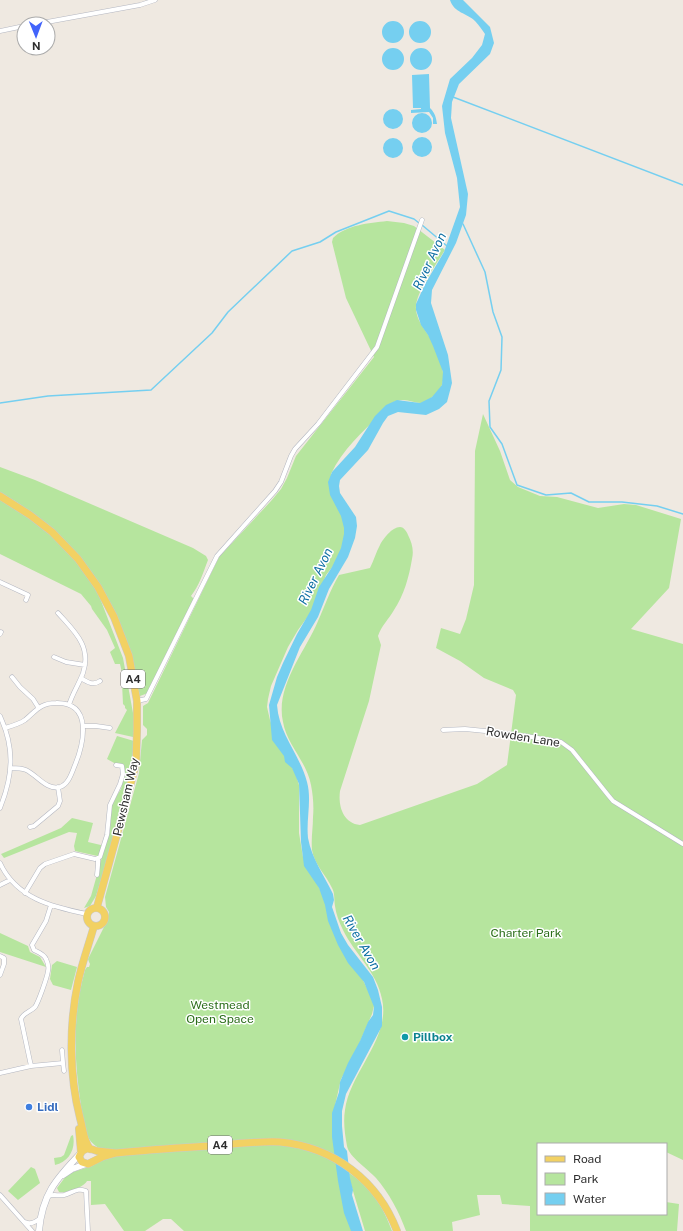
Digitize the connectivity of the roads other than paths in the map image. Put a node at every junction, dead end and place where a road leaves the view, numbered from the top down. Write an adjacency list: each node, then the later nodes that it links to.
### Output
1 (155, 0): 2 (street)
2 (56, 20)
3 (16, 28): 4 (street)
4 (0, 31)
5 (422, 220): 15 (street)
6 (0, 496): 15 (main road, Pewsham Way / A4)
7 (0, 582): 8 (street)
8 (26, 600)
9 (58, 613): 11 (street)
10 (56, 660): 11 (street)
11 (85, 664): 13 (street)
12 (12, 677): 17 (street)
13 (80, 678): 14 (street); 16 (street)
14 (100, 681)
15 (137, 700): 36 (main road, Pewsham Way / A4)
16 (69, 705): 17 (street); 19 (street)
17 (38, 707): 20 (street)
18 (0, 716): 20 (street)
19 (84, 726): 21 (street); 25 (street)
20 (5, 728): 24 (street)
21 (110, 728)
22 (443, 730): 28 (street, Rowden Lane)
23 (116, 765): 29 (street)
24 (11, 768): 25 (street); 26 (street)
25 (58, 787): 27 (street)
26 (0, 808)
27 (32, 828)
28 (683, 844)
29 (98, 859): 31 (street); 34 (street)
30 (0, 863): 32 (street)
31 (97, 875)
32 (10, 880): 33 (street); 34 (street)
33 (0, 885)
34 (24, 894): 35 (street)
35 (51, 905): 37 (street); 43 (street)
36 (97, 908): 37 (main road); 38 (main road)
37 (87, 914): 38 (main road)
38 (94, 926): 46 (main road)
39 (0, 956): 40 (street)
40 (0, 975)
41 (62, 1050): 42 (street)
42 (63, 1063): 43 (street); 44 (street)
43 (31, 1066): 45 (street)
44 (64, 1071)
45 (0, 1073)
46 (78, 1110): 47 (main road); 48 (main road)
47 (91, 1149): 48 (main road, A4); 49 (main road, A4); 50 (main road)
48 (80, 1153): 50 (main road); 51 (street)
49 (116, 1153): 50 (main road, A4); 61 (main road, A4)
50 (89, 1163): 51 (street)
51 (60, 1177): 52 (street)
52 (54, 1183): 53 (street); 55 (street)
53 (59, 1194): 55 (street); 60 (street)
54 (0, 1195): 57 (street)
55 (47, 1198): 56 (street)
56 (40, 1218): 57 (street); 59 (street)
57 (24, 1222): 58 (street)
58 (32, 1231)
59 (39, 1231)
60 (88, 1231)
61 (397, 1231)

